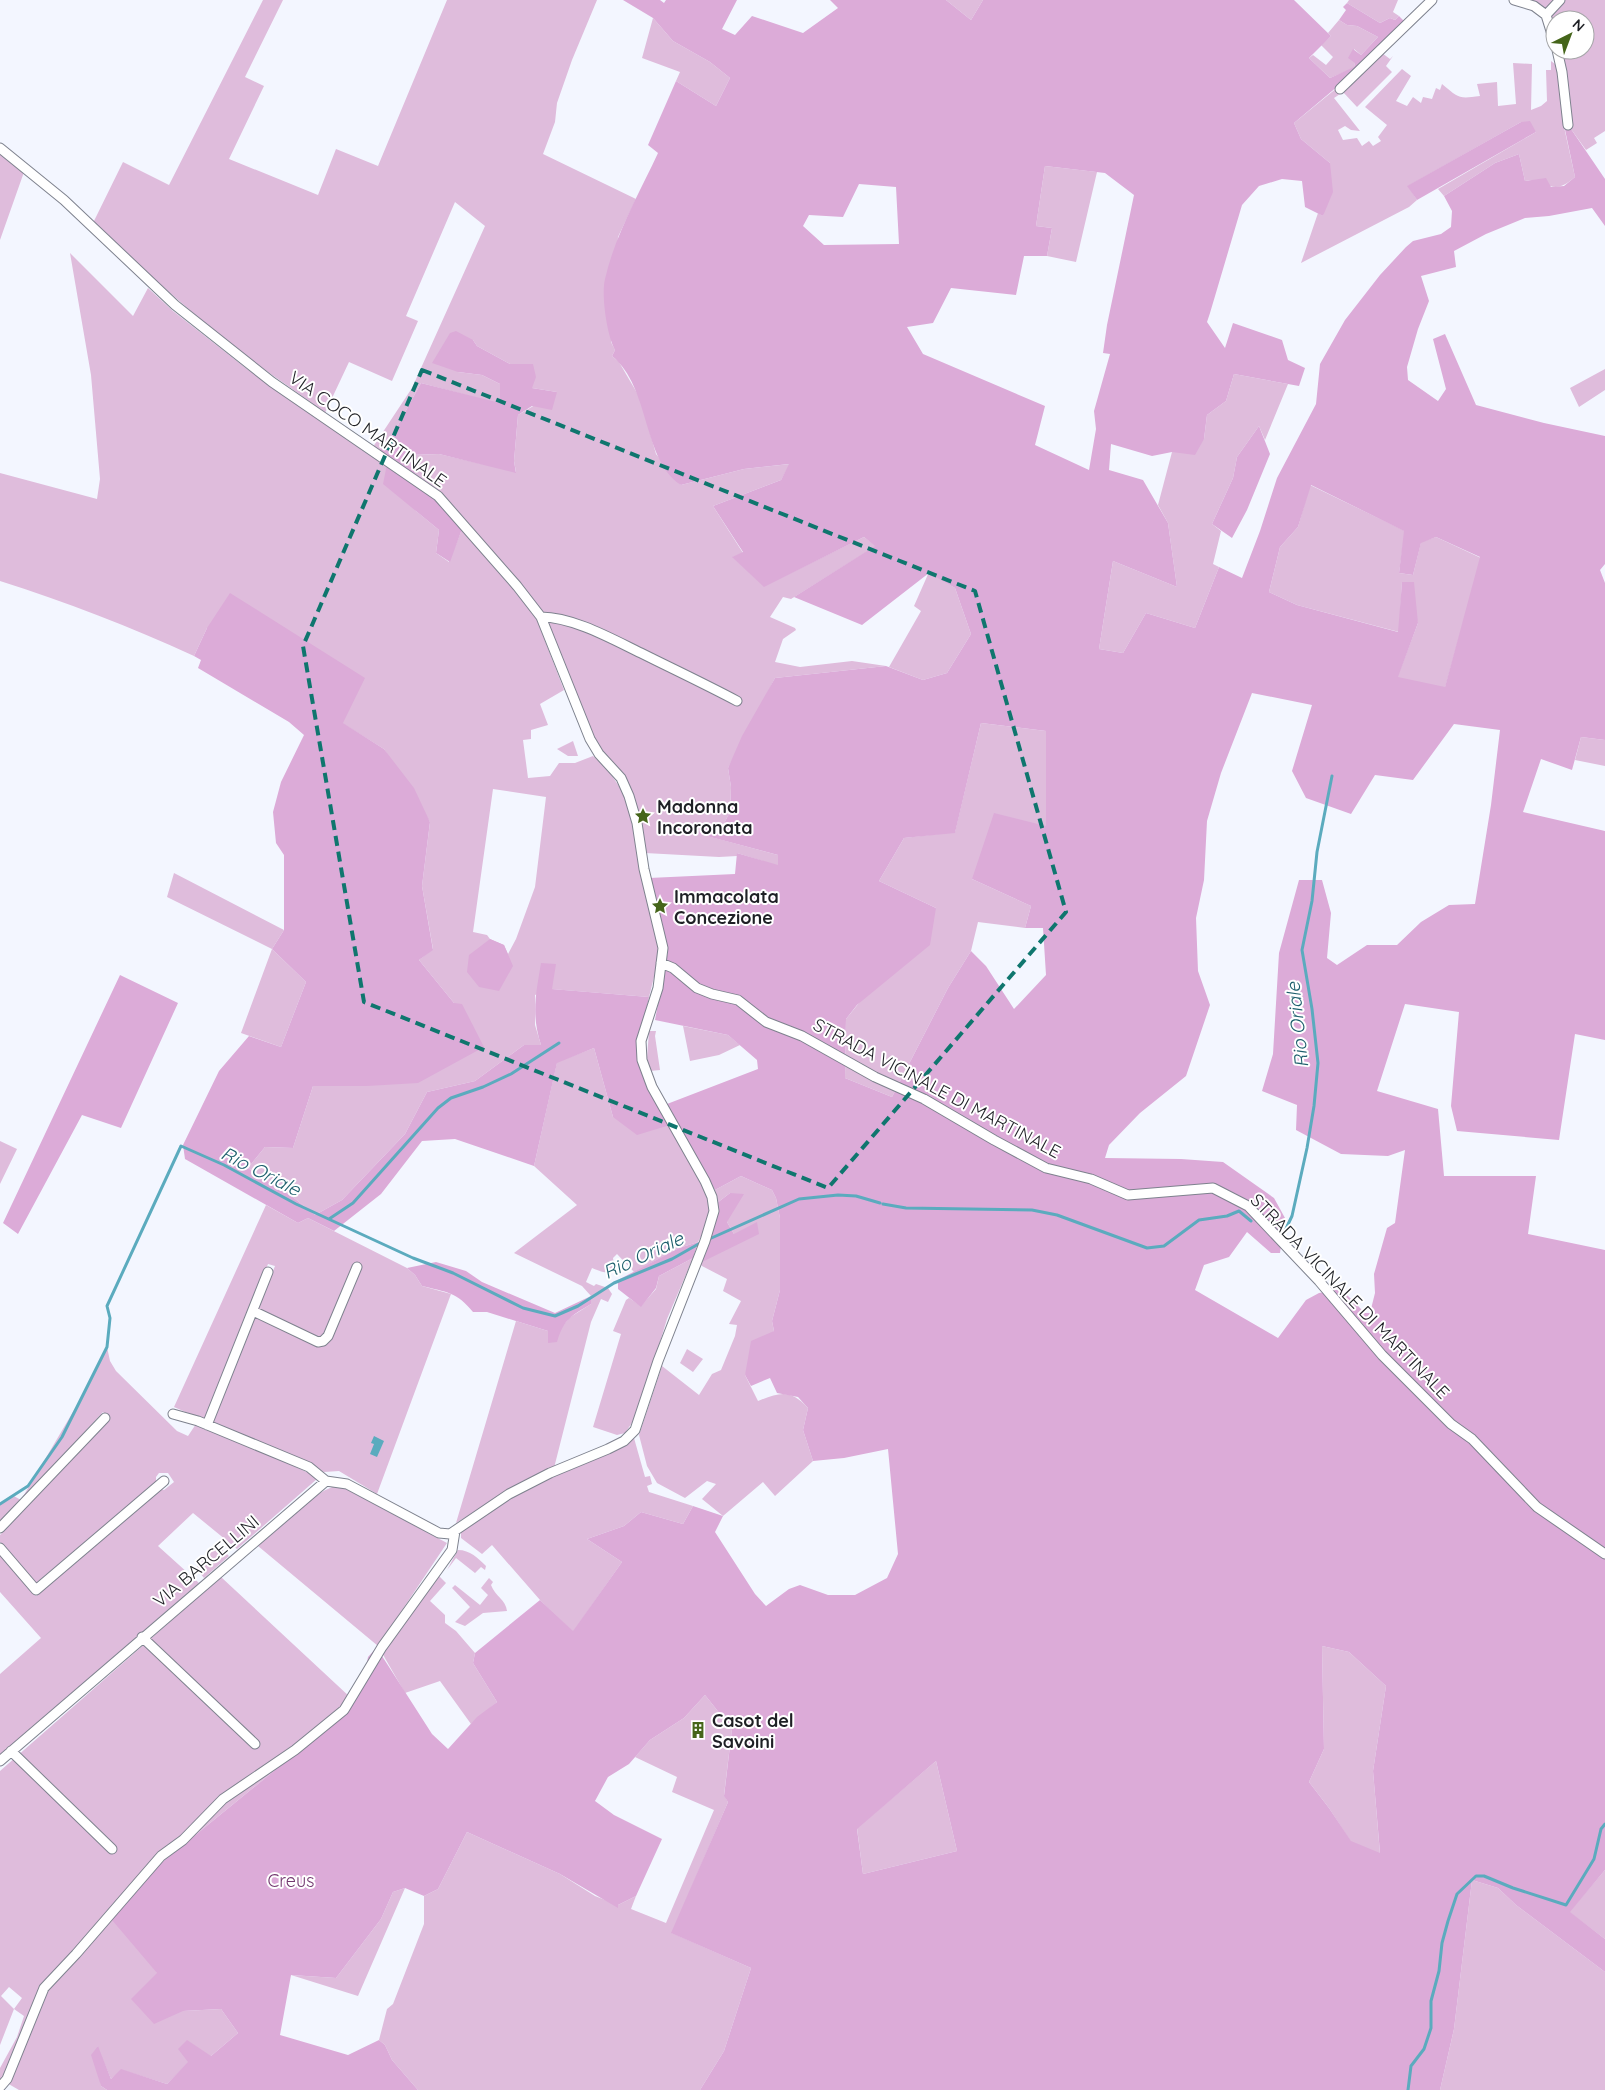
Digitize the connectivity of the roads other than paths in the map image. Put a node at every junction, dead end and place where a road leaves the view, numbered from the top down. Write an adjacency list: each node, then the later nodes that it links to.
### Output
1 (1432, 0): 7 (street)
2 (1514, 0): 5 (street)
3 (1560, 0): 4 (street)
4 (1551, 10)
5 (1545, 14)
6 (1559, 60): 8 (street)
7 (1340, 89)
8 (1568, 125)
9 (0, 148): 10 (street, VIA COCO MARTINALE)
10 (541, 617): 11 (street); 12 (street, VIA COCO MARTINALE)
11 (737, 700)
12 (661, 963): 22 (street, VIA COCO MARTINALE); 24 (street, STRADA VICINALE DI MARTINALE)
13 (358, 1267): 15 (street)
14 (268, 1272): 15 (street)
15 (253, 1311): 18 (street)
16 (173, 1414): 18 (street)
17 (105, 1418): 21 (street)
18 (206, 1425): 19 (street)
19 (326, 1480): 22 (street); 25 (street, VIA BARCELLINI)
20 (164, 1482): 23 (street)
21 (0, 1528)
22 (455, 1531): 30 (street)
23 (0, 1548)
24 (1605, 1554)
25 (142, 1637): 26 (street); 27 (street, VIA BARCELLINI)
26 (255, 1744)
27 (11, 1751): 28 (street, VIA BARCELLINI); 29 (street)
28 (0, 1761)
29 (112, 1848)
30 (0, 2087)

